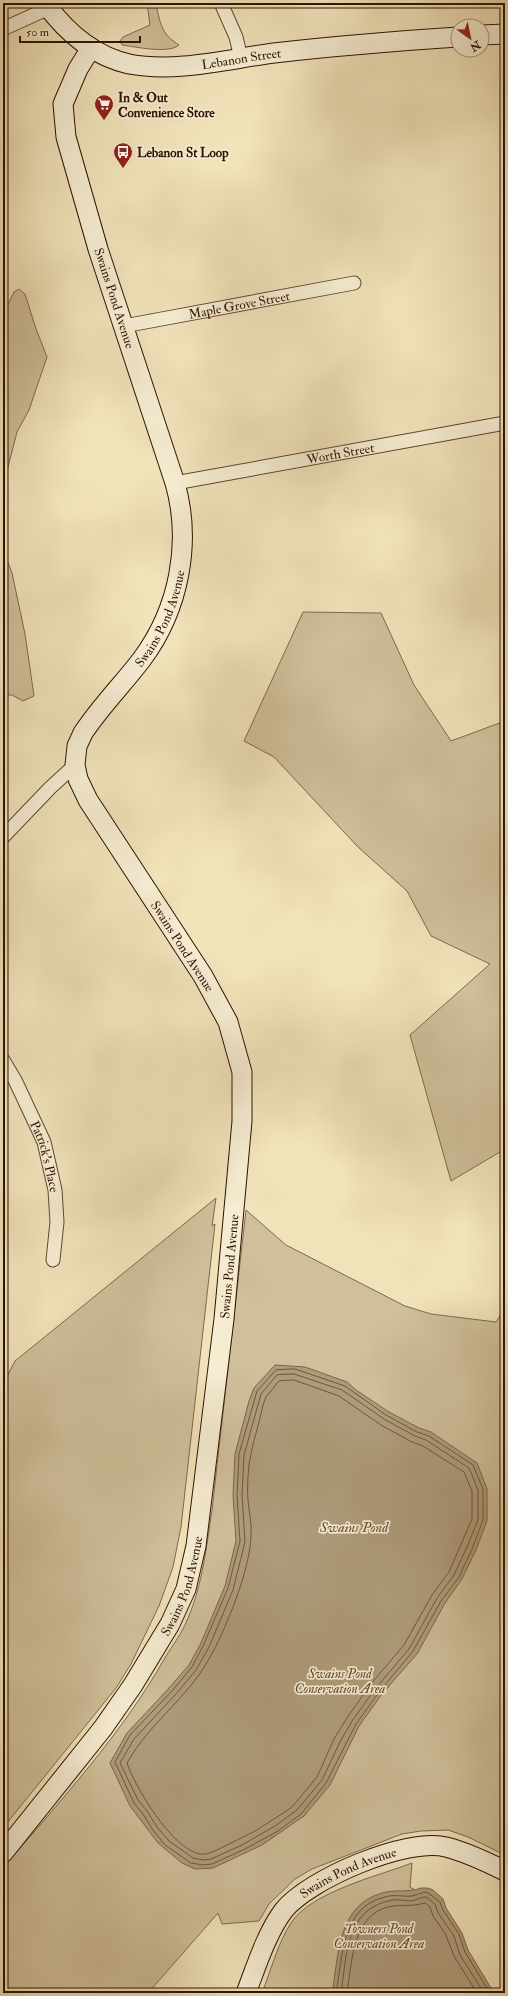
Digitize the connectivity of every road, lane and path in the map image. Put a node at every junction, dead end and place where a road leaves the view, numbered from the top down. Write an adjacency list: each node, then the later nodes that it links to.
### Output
1 (220, 3): 8 (street)
2 (47, 5): 3 (street); 7 (street, Lebanon Street)
3 (3, 29)
4 (505, 34): 5 (street)
5 (490, 35)
6 (450, 38): 8 (street, Lebanon Street)
7 (91, 48): 8 (street, Lebanon Street); 10 (street, Swains Pond Avenue)
8 (241, 58)
9 (354, 283): 10 (street, Maple Grove Street)
10 (124, 326): 12 (street, Swains Pond Avenue)
11 (505, 423): 12 (street, Worth Street)
12 (175, 483): 13 (street, Swains Pond Avenue)
13 (75, 765): 14 (street); 17 (street, Swains Pond Avenue)
14 (3, 836)
15 (3, 1060): 16 (street, Patrick's Place)
16 (53, 1260)
17 (3, 1853)
18 (505, 1871): 19 (street, Swains Pond Avenue)
19 (246, 1993)

